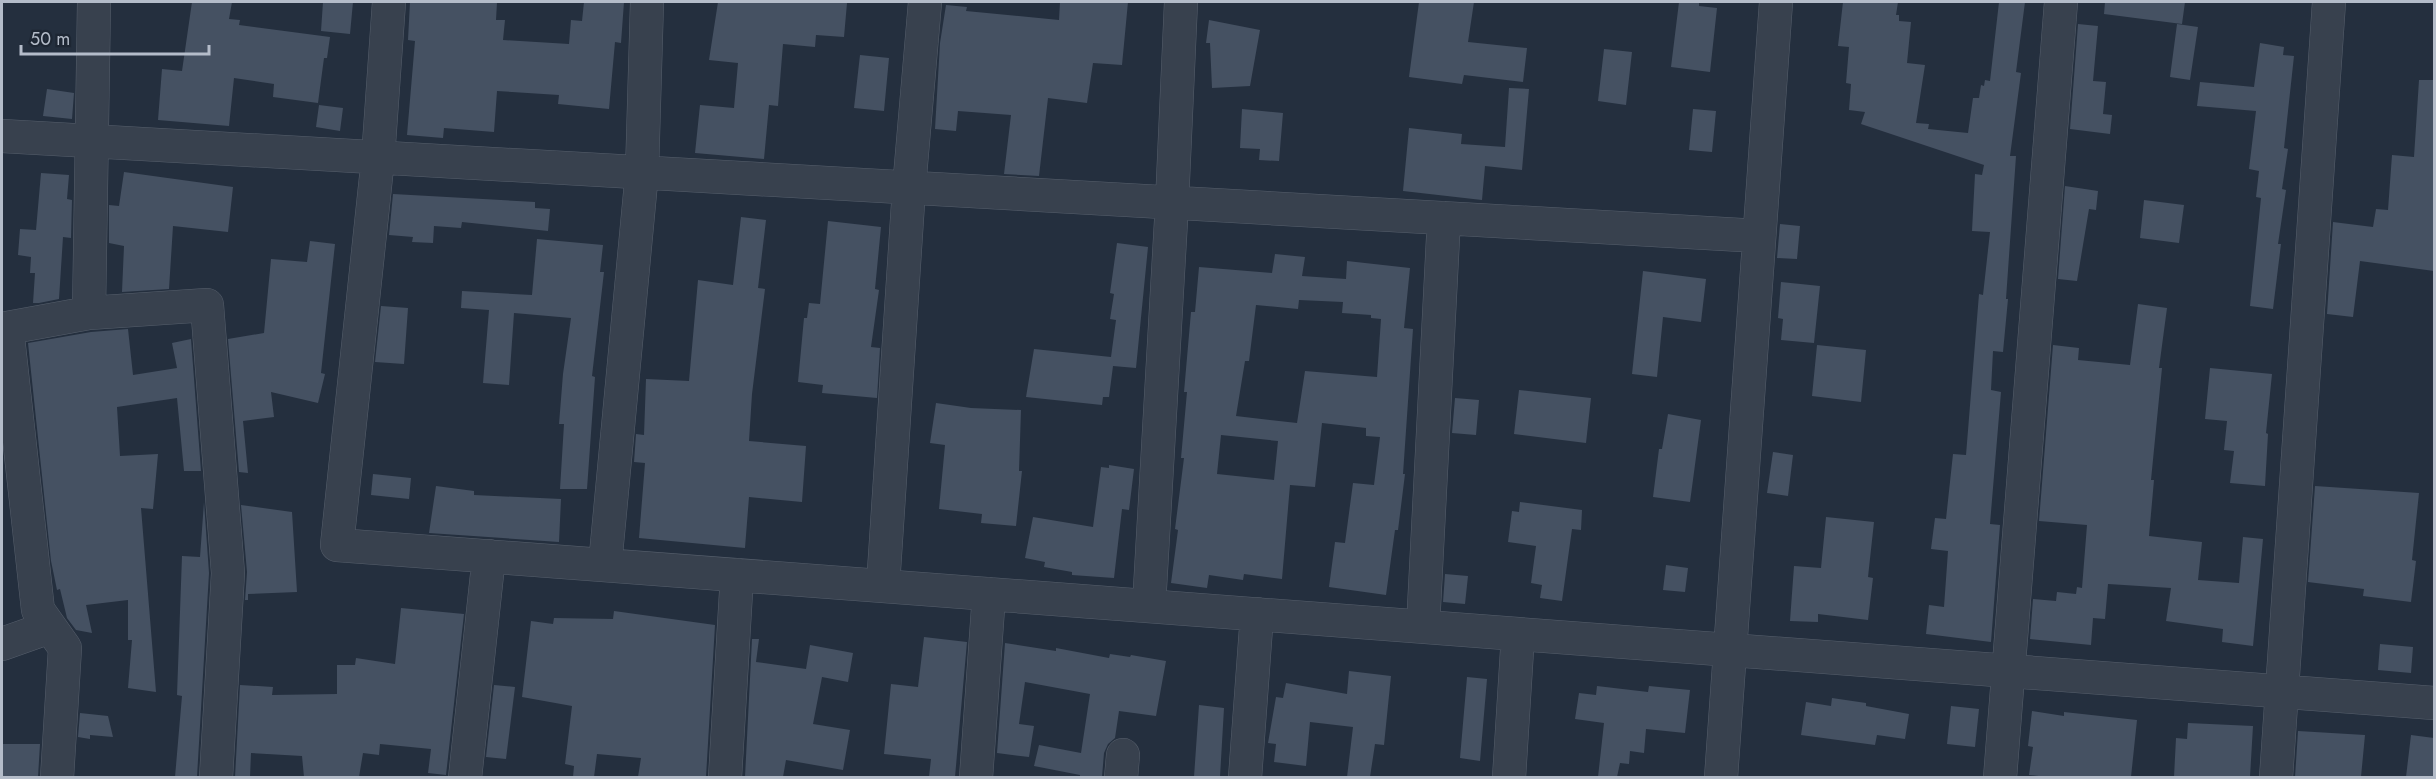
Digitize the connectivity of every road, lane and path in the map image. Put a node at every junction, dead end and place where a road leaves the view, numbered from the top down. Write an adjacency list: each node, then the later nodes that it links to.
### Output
1 (94, 2): 10 (street)
2 (389, 2): 11 (street)
3 (646, 2): 12 (street)
4 (925, 2): 13 (street)
5 (1180, 2): 14 (street)
6 (1776, 2): 16 (street)
7 (2061, 2): 31 (street)
8 (2329, 2): 32 (street)
9 (2, 135): 10 (street)
10 (90, 141): 11 (street); 17 (street)
11 (378, 158): 12 (street); 19 (street)
12 (642, 172): 13 (street); 20 (street)
13 (909, 188): 14 (street); 22 (street)
14 (1172, 203): 15 (street); 24 (street)
15 (1444, 218): 16 (street); 27 (street)
16 (1759, 236): 30 (street)
17 (89, 313): 18 (street); 35 (street)
18 (4, 329): 26 (street)
19 (489, 556): 20 (street); 36 (street)
20 (605, 565): 21 (street)
21 (737, 575): 22 (street); 37 (street)
22 (884, 586): 23 (street)
23 (989, 594): 24 (street); 38 (street)
24 (1149, 606): 25 (street)
25 (1257, 614): 27 (street); 39 (street)
26 (50, 627): 29 (street); 34 (street)
27 (1423, 627): 28 (street)
28 (1518, 634): 30 (street); 40 (street)
29 (2, 644)
30 (1729, 650): 31 (street); 41 (street)
31 (2007, 671): 32 (street); 42 (street)
32 (2282, 692): 33 (street); 43 (street)
33 (2434, 703)
34 (57, 777)
35 (216, 777)
36 (465, 777)
37 (725, 777)
38 (976, 777)
39 (1245, 777)
40 (1509, 777)
41 (1721, 777)
42 (2000, 777)
43 (2276, 777)

